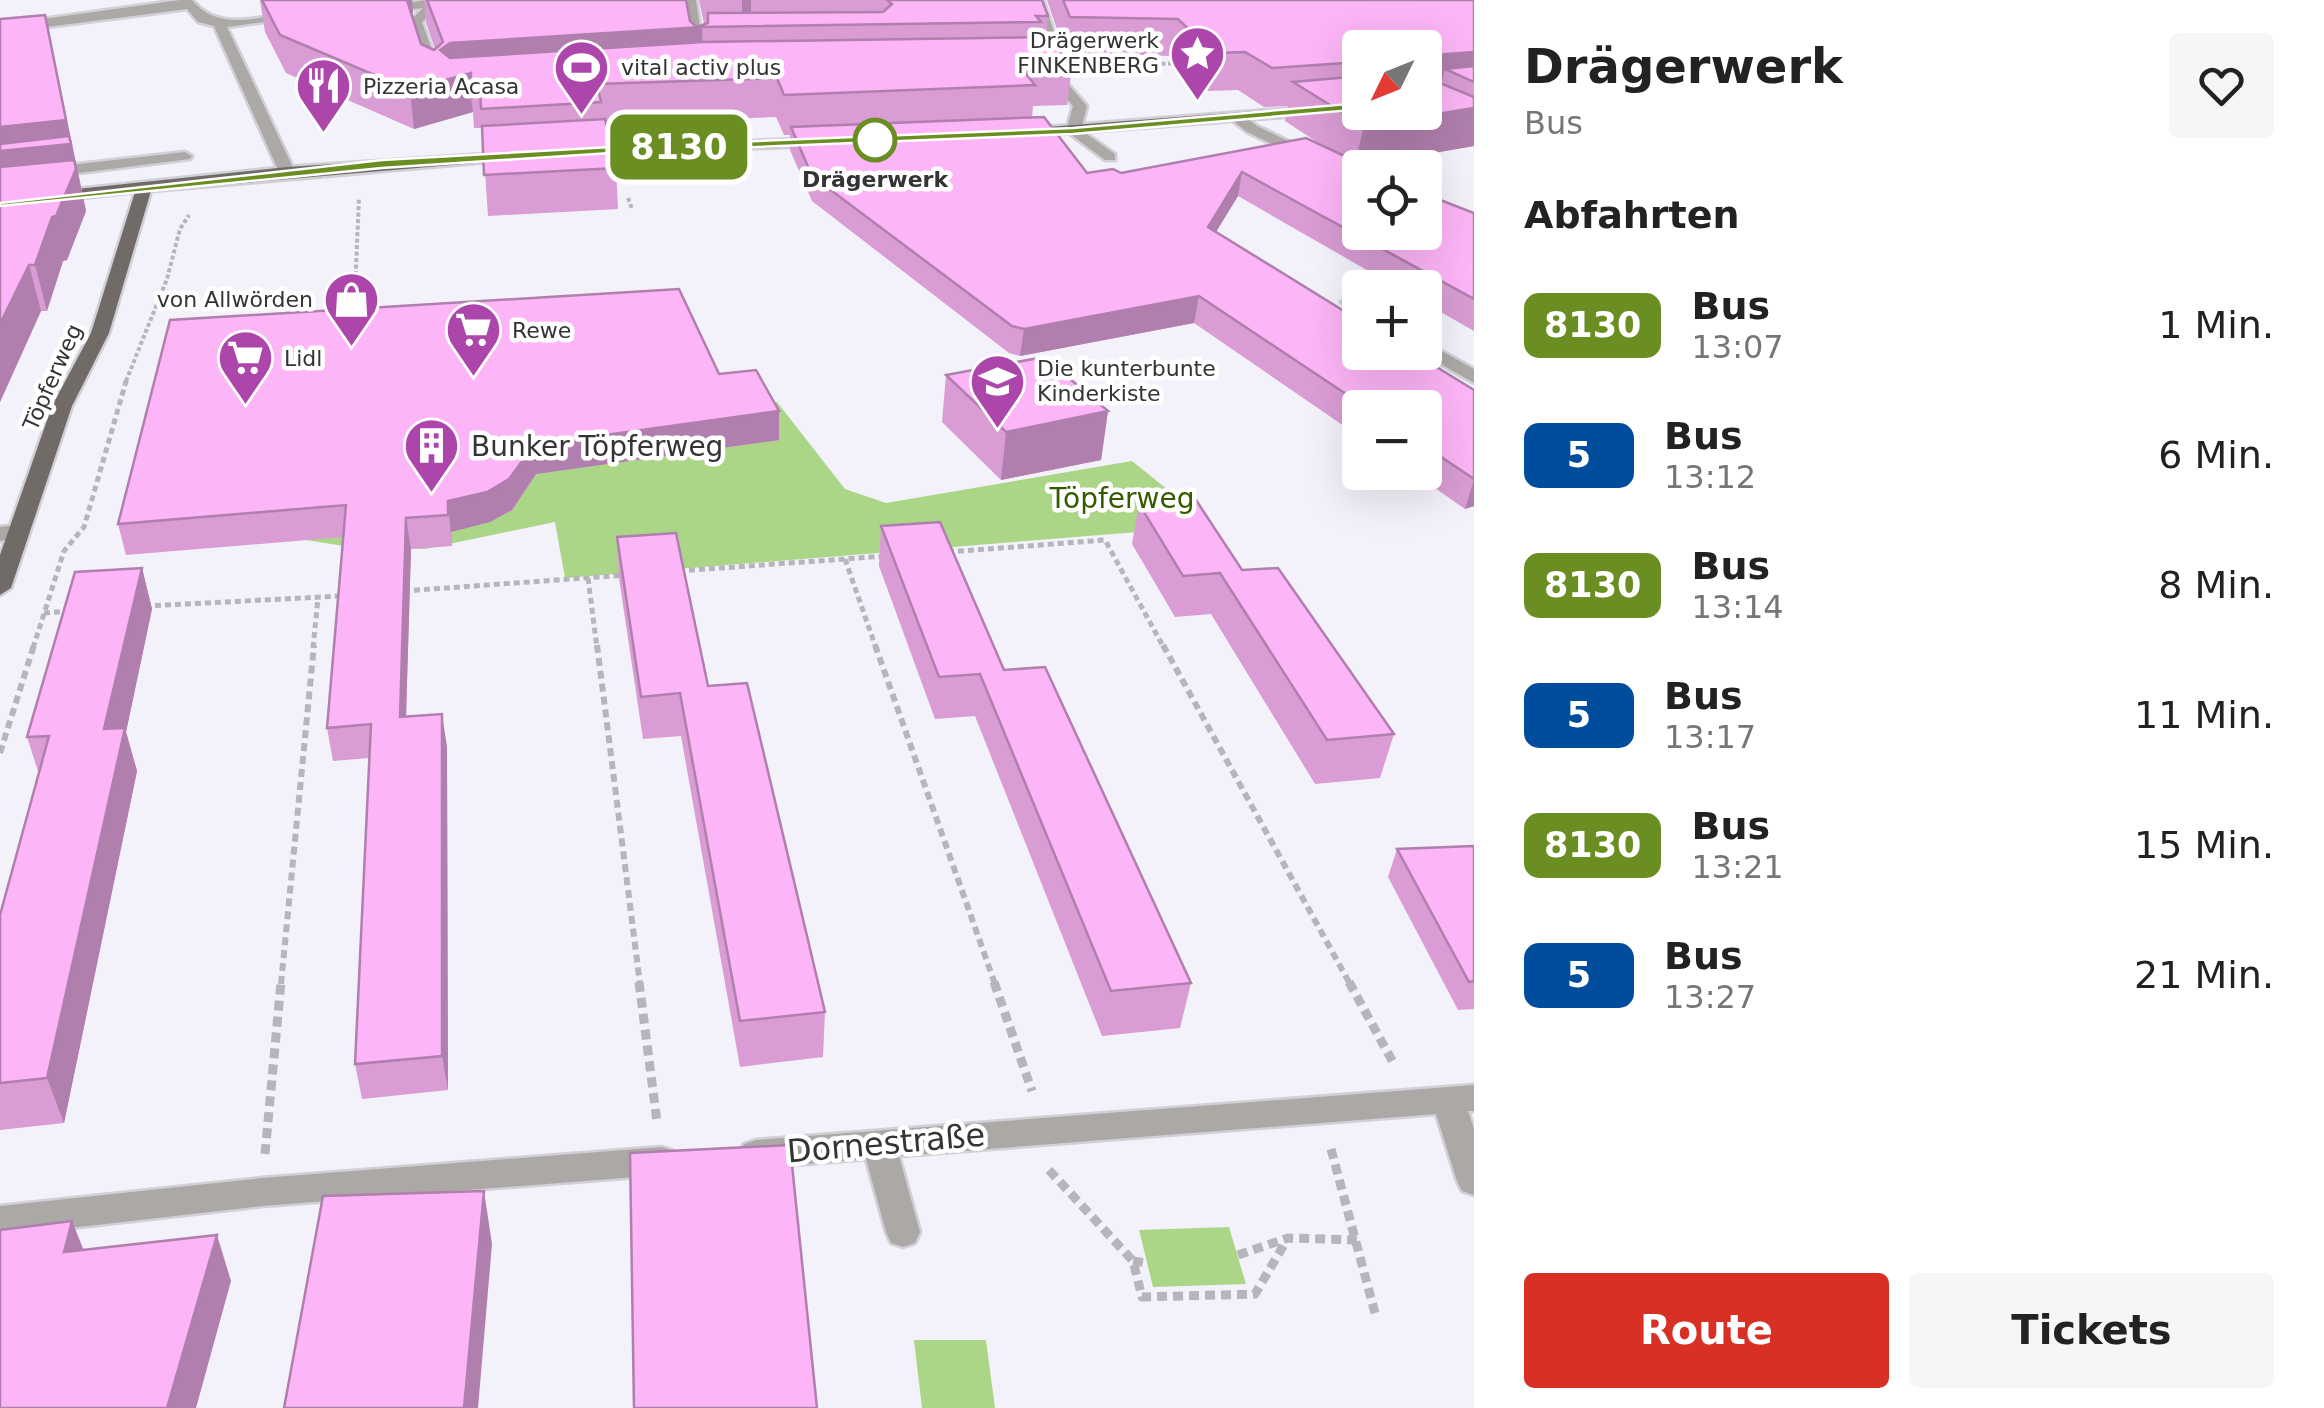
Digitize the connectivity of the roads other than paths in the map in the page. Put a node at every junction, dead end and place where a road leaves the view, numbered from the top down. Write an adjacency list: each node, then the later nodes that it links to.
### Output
1 (129, 0): 8 (street)
2 (462, 0): 6 (street)
3 (690, 0): 12 (street)
4 (1037, 0): 18 (street)
5 (188, 2): 8 (street); 10 (street)
6 (434, 3): 7 (street); 15 (street)
7 (376, 8)
8 (141, 13): 11 (street)
9 (317, 14): 10 (street)
10 (219, 24): 25 (street)
11 (0, 29)
12 (698, 42): 13 (street); 14 (street)
13 (716, 42)
14 (703, 72)
15 (436, 81)
16 (1342, 108): 17 (main road)
17 (1238, 118): 18 (main road); 26 (street)
18 (1073, 131): 19 (main road); 24 (street)
19 (1010, 133)
20 (842, 141): 21 (main road)
21 (572, 152)
22 (534, 154): 25 (main road)
23 (184, 156): 27 (street)
24 (1110, 158)
25 (286, 172): 28 (main road)
26 (1342, 172)
27 (0, 178)
28 (145, 186): 29 (main road); 32 (main road, Töpferweg)
29 (0, 202)
30 (1442, 358): 31 (street)
31 (1474, 377)
32 (9, 533): 33 (main road, Töpferweg)
33 (0, 588)
34 (1446, 1101): 35 (street, Dornestraße); 36 (street)
35 (879, 1146): 37 (street, Dornestraße); 38 (street)
36 (1474, 1181)
37 (0, 1221)
38 (902, 1232)

